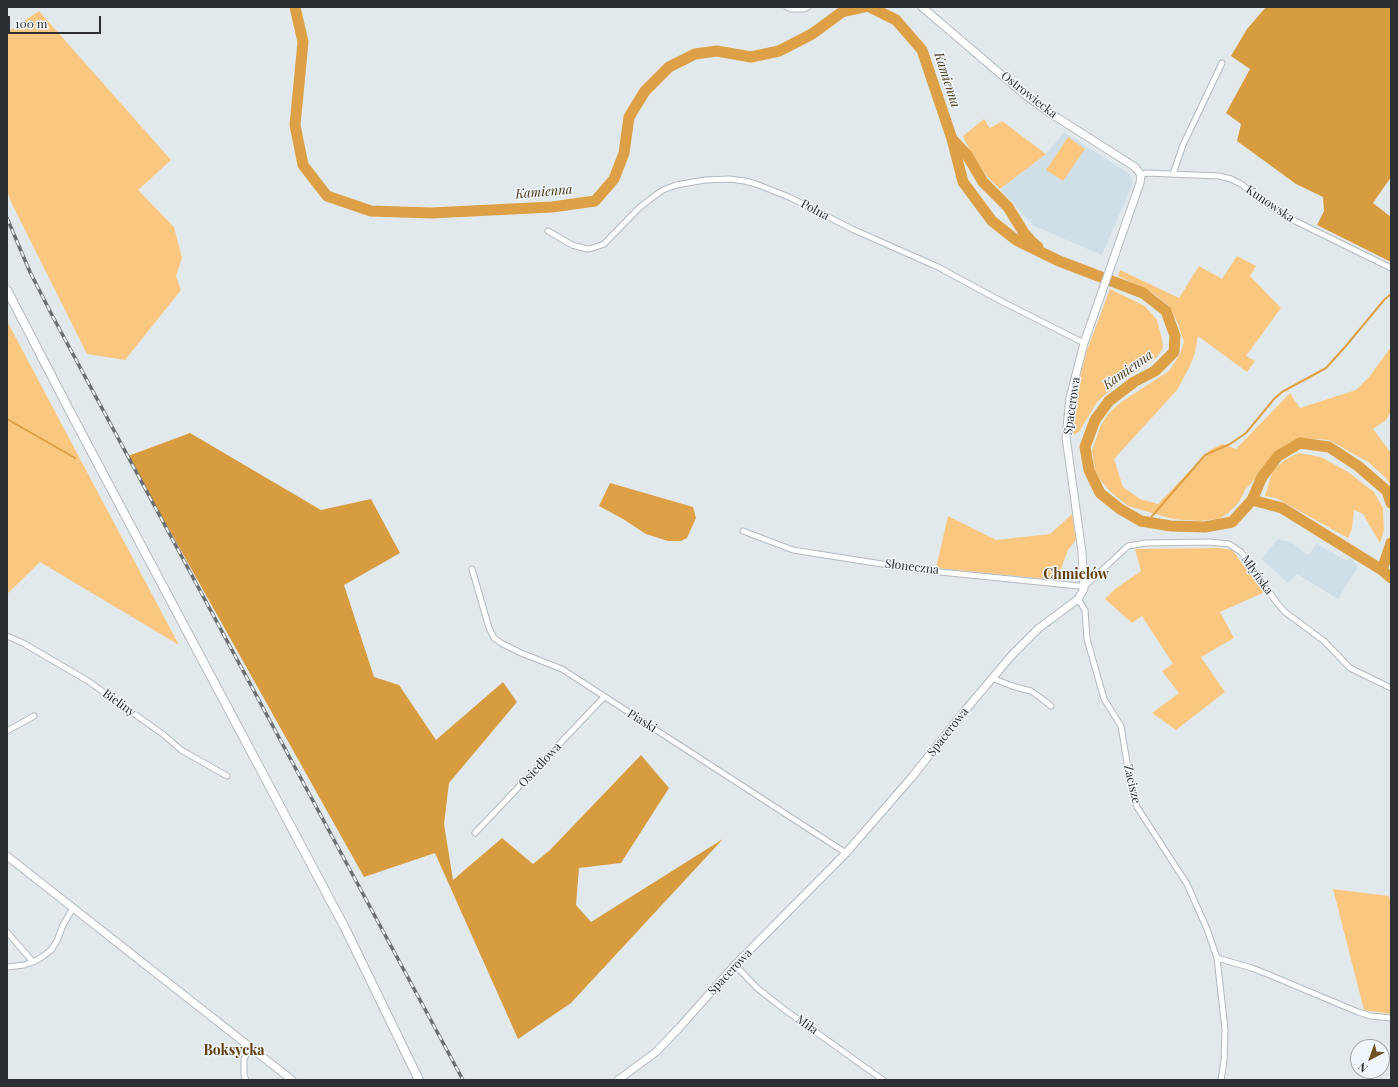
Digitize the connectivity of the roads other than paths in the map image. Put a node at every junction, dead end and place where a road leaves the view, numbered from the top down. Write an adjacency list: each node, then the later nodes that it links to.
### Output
1 (787, 7): 2 (street)
2 (808, 7)
3 (922, 7): 6 (street, Ostrowiecka)
4 (1222, 63): 5 (street)
5 (1173, 174): 6 (street, Kunowska); 8 (street, Kunowska)
6 (1141, 175): 10 (street, Spacerowa)
7 (548, 231): 10 (street, Polna)
8 (1391, 268)
9 (7, 290): 33 (main road)
10 (1084, 343): 13 (street, Spacerowa)
11 (743, 531): 13 (street, Słoneczna)
12 (472, 569): 18 (street, Piaski)
13 (1085, 586): 14 (street, Spacerowa); 17 (street, Młyńska)
14 (1078, 599): 16 (street, Spacerowa); 28 (street, Zacisze)
15 (7, 636): 22 (street, Bieliny)
16 (992, 678): 19 (street); 24 (street, Spacerowa)
17 (1391, 688)
18 (604, 697): 23 (street, Osiedlowa); 24 (street, Piaski)
19 (1052, 706)
20 (34, 716): 21 (street)
21 (7, 731)
22 (227, 776)
23 (475, 833)
24 (846, 853): 30 (street, Spacerowa)
25 (7, 856): 26 (street)
26 (73, 908): 29 (street); 34 (street)
27 (7, 932): 29 (street)
28 (1217, 958): 32 (street); 41 (street, Zacisze)
29 (33, 962): 31 (street)
30 (735, 965): 39 (street, Spacerowa); 40 (street, Miła)
31 (7, 967)
32 (1391, 1018)
33 (401, 1044): 37 (main road); 38 (main road)
34 (250, 1047): 35 (street); 36 (street)
35 (246, 1080)
36 (292, 1080)
37 (416, 1080)
38 (420, 1080)
39 (618, 1080)
40 (883, 1080)
41 (1221, 1080)

